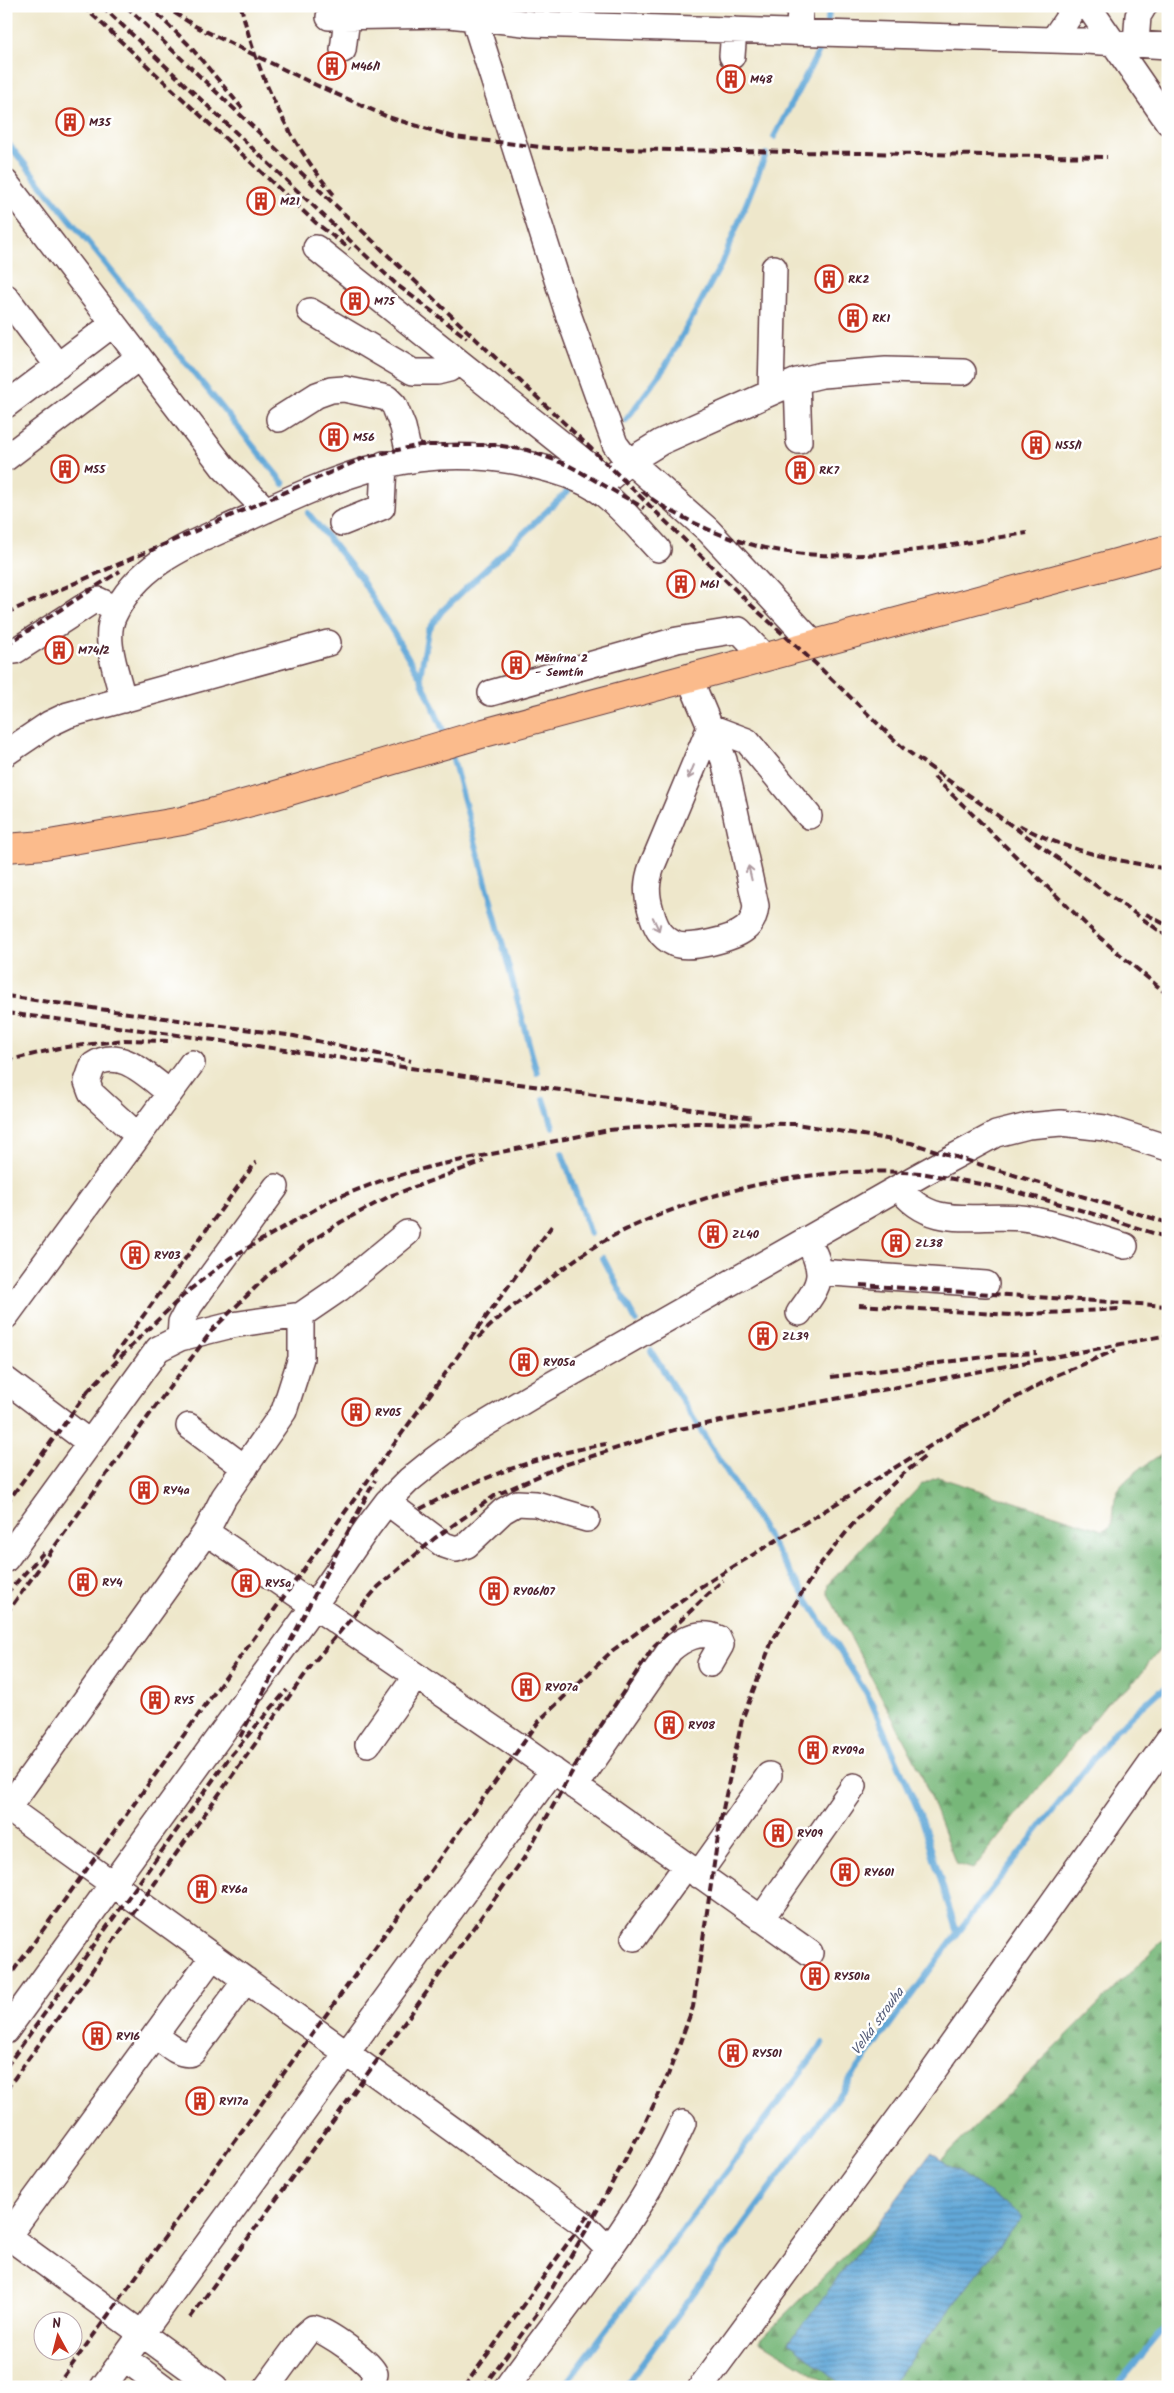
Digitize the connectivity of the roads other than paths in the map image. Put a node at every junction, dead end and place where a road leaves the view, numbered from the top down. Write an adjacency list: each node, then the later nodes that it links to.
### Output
1 (800, 6): 7 (lane)
2 (1076, 6): 8 (lane)
3 (1088, 6): 9 (lane)
4 (1144, 6): 9 (lane)
5 (472, 12): 6 (lane); 11 (lane); 31 (lane)
6 (734, 30): 7 (lane); 12 (lane)
7 (799, 32): 8 (lane)
8 (1054, 40): 9 (lane)
9 (1124, 43): 10 (lane); 13 (lane)
10 (1168, 46)
11 (342, 50)
12 (732, 56)
13 (1168, 122)
14 (11, 198): 19 (lane)
15 (316, 248): 21 (lane)
16 (774, 268): 25 (lane)
17 (6, 297): 22 (lane)
18 (310, 310): 21 (lane)
19 (113, 324): 20 (lane); 22 (lane)
20 (138, 358): 29 (lane); 34 (lane)
21 (459, 362): 33 (lane)
22 (58, 366): 26 (lane)
23 (963, 372): 24 (lane)
24 (796, 381): 25 (lane); 28 (lane)
25 (771, 392): 31 (lane)
26 (6, 405)
27 (278, 418): 30 (lane)
28 (799, 441)
29 (6, 458)
30 (410, 459): 32 (lane); 33 (lane)
31 (630, 461): 33 (lane); 42 (lane)
32 (384, 464): 34 (lane); 35 (lane)
33 (601, 484): 36 (lane)
34 (266, 510): 38 (lane)
35 (342, 524)
36 (658, 548)
37 (1168, 549): 42 (main road)
38 (118, 609): 43 (lane); 47 (lane)
39 (635, 638): 40 (lane)
40 (677, 640): 44 (lane); 46 (lane)
41 (328, 643): 47 (lane)
42 (814, 644): 44 (main road)
43 (15, 651)
44 (765, 657): 45 (main road)
45 (689, 677): 48 (lane); 51 (main road)
46 (492, 693)
47 (123, 700): 49 (lane)
48 (710, 727): 48 (lane, one-way to 48); 50 (lane)
49 (6, 753)
50 (809, 816)
51 (6, 848)
52 (192, 1063): 53 (lane)
53 (170, 1093): 54 (lane); 54 (lane)
54 (138, 1136): 65 (lane)
55 (1168, 1148): 57 (lane)
56 (276, 1187): 66 (lane)
57 (899, 1187): 59 (lane); 60 (lane)
58 (407, 1233): 64 (lane)
59 (807, 1239): 61 (lane); 71 (lane)
60 (1125, 1246)
61 (819, 1272): 62 (lane); 63 (lane)
62 (986, 1284)
63 (799, 1313)
64 (301, 1315): 66 (lane); 70 (lane)
65 (6, 1316)
66 (180, 1338): 69 (lane)
67 (6, 1380): 69 (lane)
68 (190, 1426): 70 (lane)
69 (90, 1443): 74 (lane)
70 (245, 1468): 73 (lane)
71 (387, 1502): 72 (lane); 75 (lane)
72 (587, 1519)
73 (206, 1532): 75 (lane); 84 (lane)
74 (6, 1559)
75 (314, 1607): 77 (lane); 86 (lane)
76 (710, 1664): 83 (lane)
77 (416, 1676): 79 (lane); 80 (lane)
78 (1168, 1740): 106 (lane)
79 (368, 1744)
80 (553, 1770): 83 (lane); 94 (lane)
81 (769, 1775): 85 (lane)
82 (854, 1786): 87 (lane)
83 (575, 1787): 85 (lane)
84 (7, 1807): 86 (lane)
85 (692, 1871): 87 (lane); 88 (lane)
86 (113, 1884): 90 (lane); 92 (lane)
87 (761, 1919): 89 (lane)
88 (634, 1938)
89 (810, 1953)
90 (213, 1956): 91 (lane); 93 (lane)
91 (246, 1980): 93 (lane); 94 (lane)
92 (6, 2031)
93 (156, 2035): 96 (lane)
94 (347, 2053): 97 (lane); 98 (lane)
95 (683, 2123): 97 (lane)
96 (7, 2235): 98 (lane)
97 (608, 2249): 105 (lane)
98 (143, 2334): 99 (lane); 102 (lane)
99 (124, 2358): 100 (lane); 101 (lane)
100 (103, 2387)
101 (163, 2387)
102 (215, 2387)
103 (267, 2387): 104 (lane)
104 (372, 2387)
105 (507, 2387)
106 (701, 2387)

